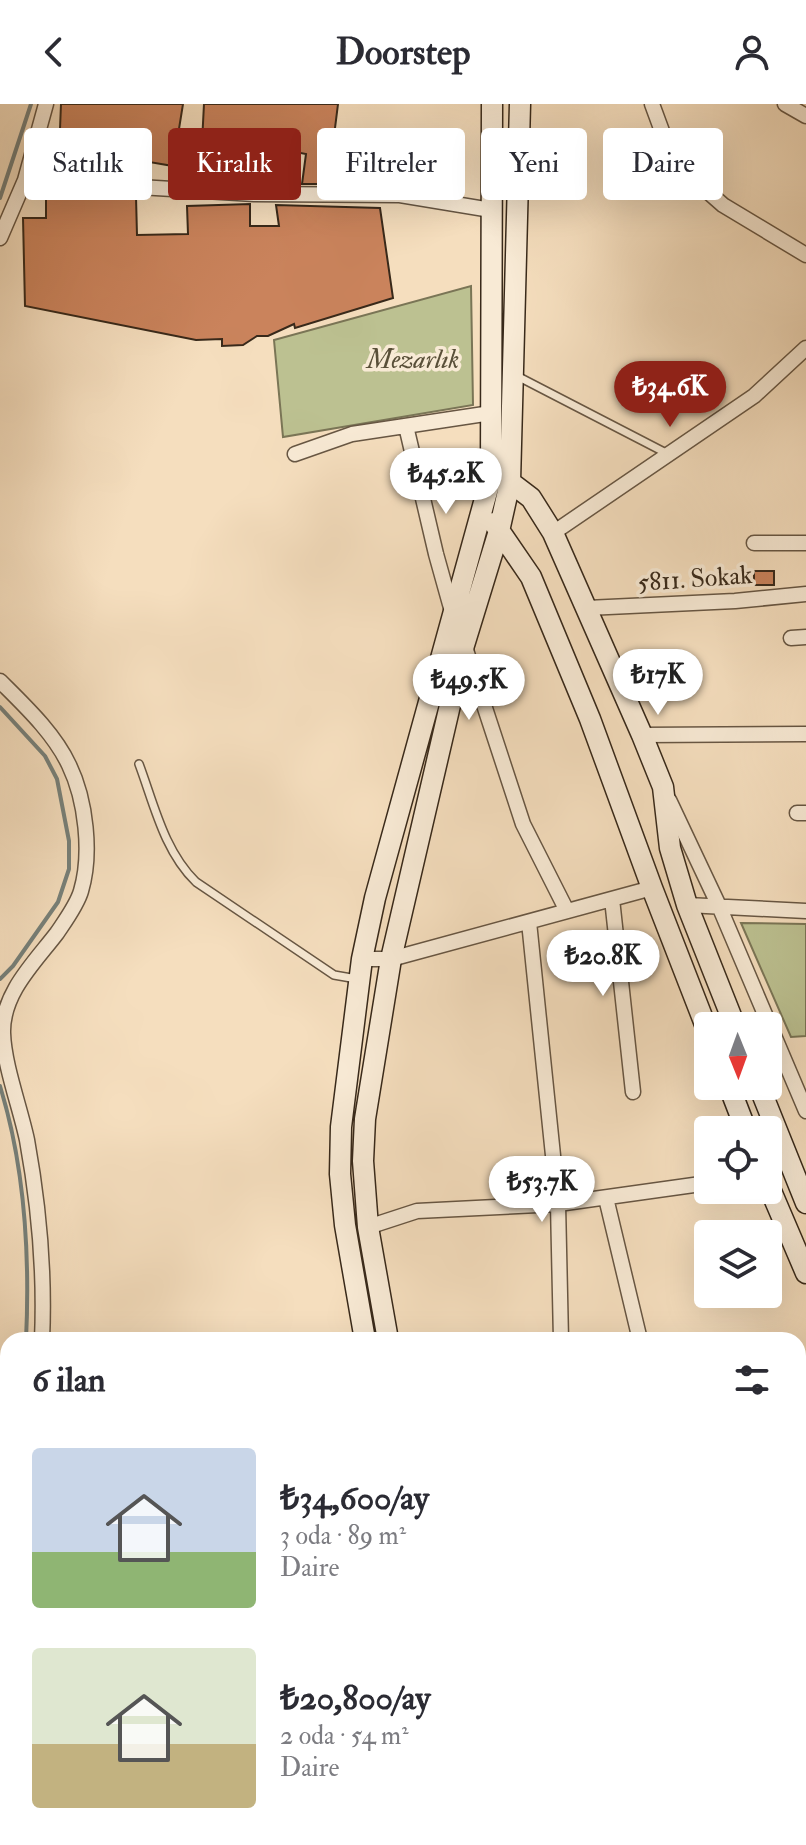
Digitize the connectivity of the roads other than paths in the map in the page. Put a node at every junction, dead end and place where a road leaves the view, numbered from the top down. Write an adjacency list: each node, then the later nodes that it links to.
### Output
1 (46, 104): 7 (street)
2 (492, 104): 10 (main road)
3 (520, 104): 14 (main road)
4 (652, 104): 12 (street)
5 (785, 104): 6 (street)
6 (806, 116)
7 (39, 128)
8 (24, 182): 11 (street)
9 (152, 188): 10 (street)
10 (491, 210): 15 (main road)
11 (0, 238)
12 (806, 255)
13 (806, 348): 18 (street)
14 (513, 374): 18 (lane); 19 (main road)
15 (491, 413): 16 (street); 19 (main road)
16 (406, 426): 17 (street); 27 (street)
17 (295, 454)
18 (668, 454): 22 (street)
19 (500, 480): 20 (main road); 21 (main road); 22 (main road)
20 (483, 506): 21 (main road); 27 (main road)
21 (499, 531): 28 (main road); 34 (main road)
22 (553, 533): 26 (main road)
23 (754, 543): 24 (street)
24 (806, 543)
25 (806, 594): 26 (street, 5811. Sokak)
26 (587, 608): 31 (main road)
27 (453, 615): 42 (main road)
28 (464, 645): 38 (street); 41 (main road)
29 (0, 681): 55 (street)
30 (806, 734): 31 (street)
31 (642, 735): 33 (main road)
32 (139, 764): 42 (lane)
33 (663, 787): 36 (main road); 37 (street)
34 (652, 888): 35 (street); 43 (main road)
35 (612, 899): 38 (street); 45 (street)
36 (687, 905): 37 (street); 44 (main road)
37 (719, 906): 39 (street); 47 (street)
38 (567, 911): 40 (street)
39 (806, 911)
40 (529, 922): 41 (street); 51 (street)
41 (391, 959): 42 (street); 53 (main road)
42 (361, 969): 56 (main road)
43 (700, 1012)
44 (729, 1012)
45 (633, 1092)
46 (765, 1100): 50 (main road)
47 (806, 1111)
48 (694, 1185): 49 (street)
49 (606, 1198): 51 (street); 59 (street)
50 (806, 1203)
51 (558, 1204): 53 (street); 58 (street)
52 (777, 1204): 54 (main road)
53 (368, 1227): 57 (main road)
54 (806, 1273)
55 (42, 1332)
56 (364, 1332)
57 (387, 1332)
58 (561, 1332)
59 (638, 1332)

